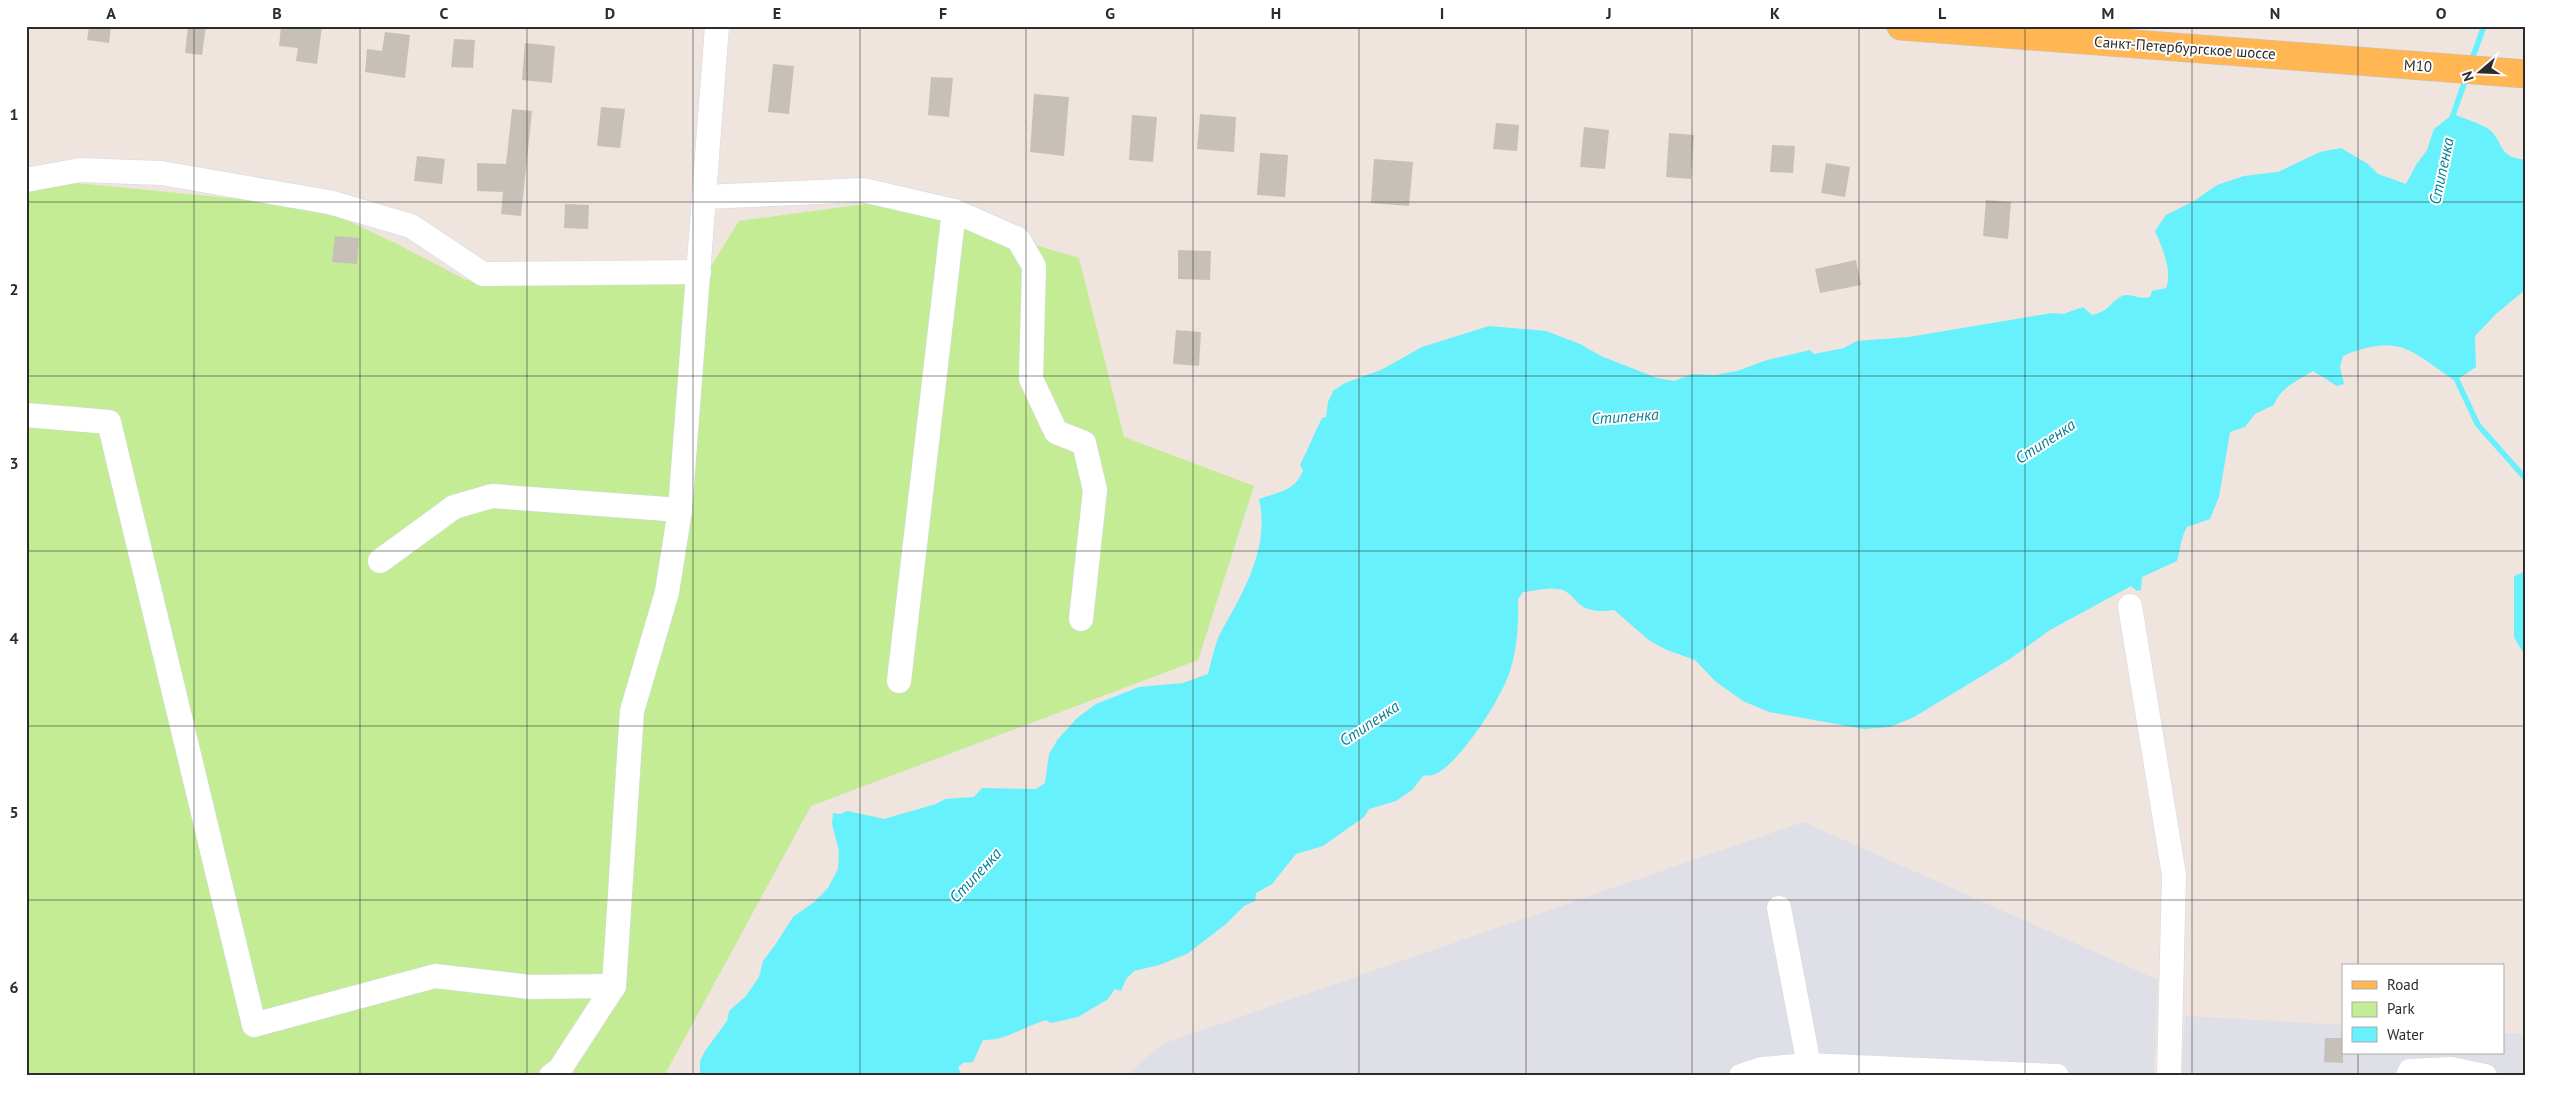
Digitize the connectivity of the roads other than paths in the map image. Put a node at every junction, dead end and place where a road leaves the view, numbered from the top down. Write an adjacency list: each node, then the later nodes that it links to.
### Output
1 (717, 26): 7 (street)
2 (1901, 26): 3 (main road, Санкт-Петербургское шоссе)
3 (2051, 32): 4 (main road, Санкт-Петербургское шоссе)
4 (2350, 61): 5 (main road, M10)
5 (2521, 74)
6 (26, 180): 9 (street)
7 (705, 197): 8 (street); 9 (street)
8 (954, 211): 14 (street); 15 (street)
9 (699, 272): 11 (street)
10 (26, 415): 17 (street)
11 (680, 510): 12 (street); 17 (street)
12 (380, 561)
13 (2130, 606): 22 (street)
14 (1081, 619)
15 (899, 680)
16 (1779, 908): 18 (street)
17 (614, 986): 20 (street)
18 (1809, 1065): 19 (street); 21 (street)
19 (1755, 1073)
20 (551, 1076)
21 (2057, 1076)
22 (2169, 1076)
23 (2408, 1076): 24 (street)
24 (2485, 1076)

